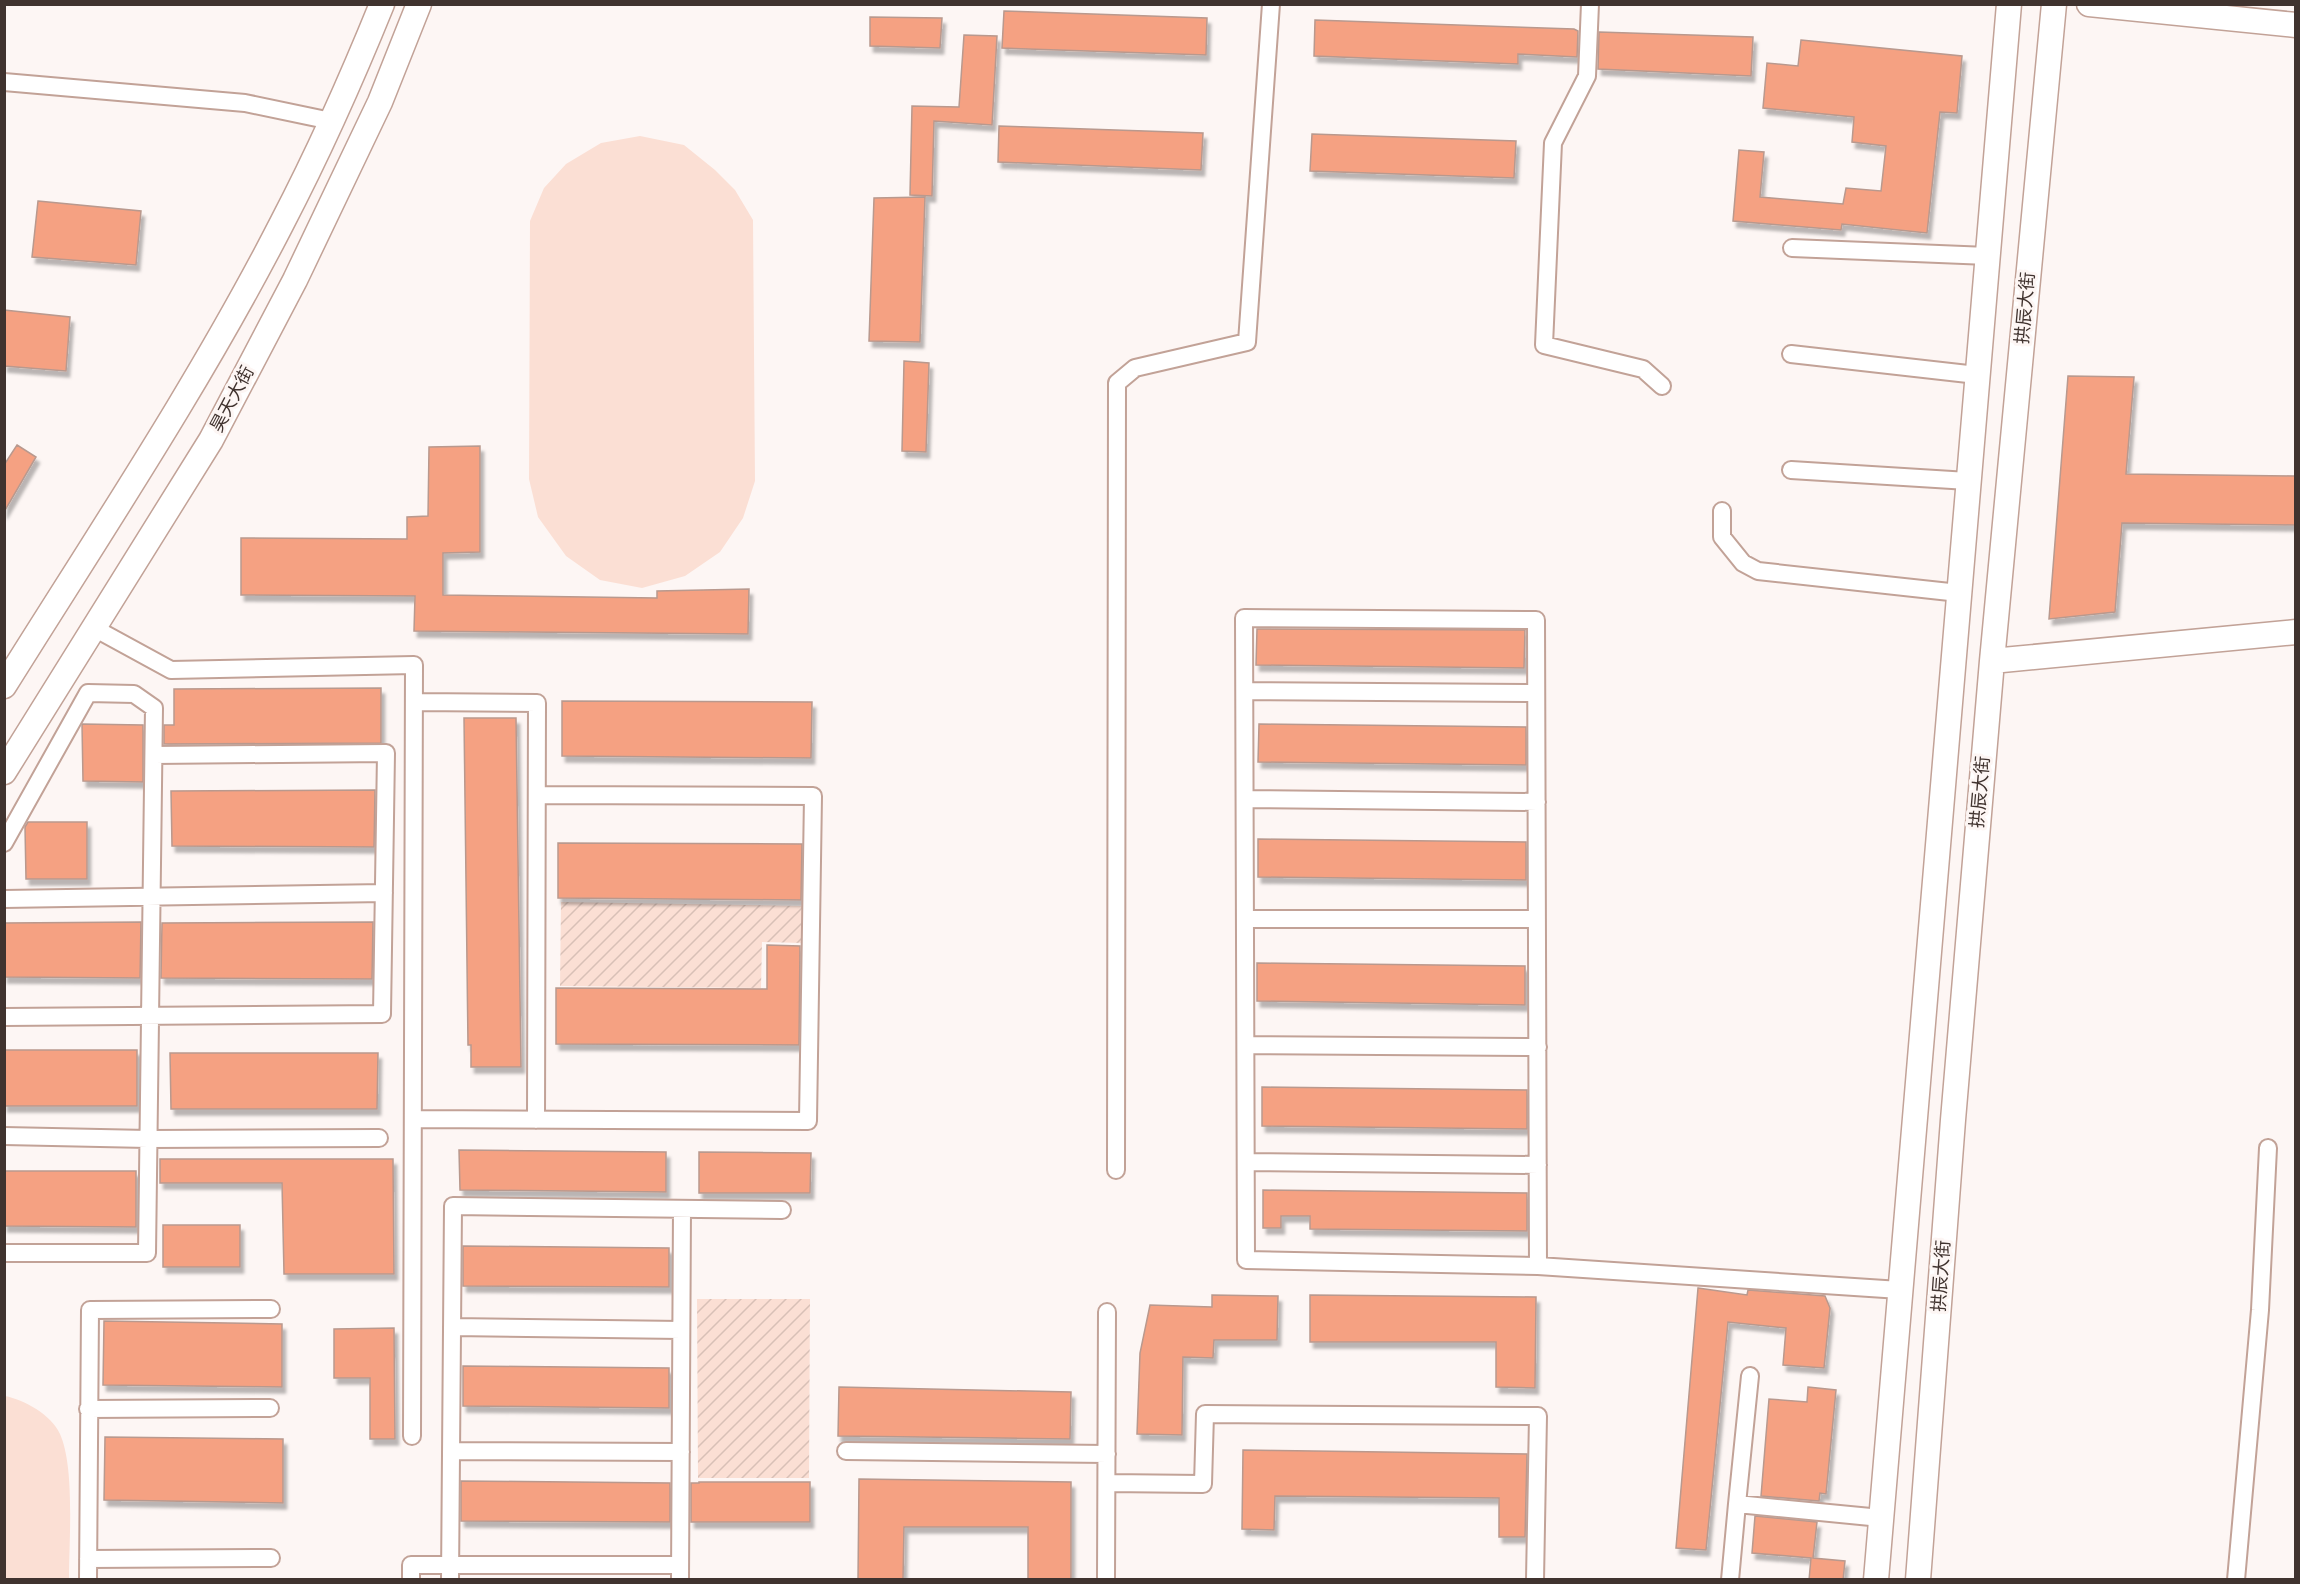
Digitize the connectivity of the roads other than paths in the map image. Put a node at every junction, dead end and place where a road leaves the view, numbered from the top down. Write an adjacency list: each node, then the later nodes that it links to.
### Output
1 (382, 4): 10 (street)
2 (419, 4): 20 (street, 昊天大街)
3 (1271, 4): 50 (street)
4 (1590, 4): 15 (street)
5 (2009, 4): 12 (street, 拱辰大街)
6 (2054, 4): 22 (street, 拱辰大街)
7 (2089, 4): 8 (street)
8 (2295, 25)
9 (4, 82): 10 (street)
10 (331, 121): 23 (street)
11 (1792, 248): 12 (street)
12 (1988, 256): 14 (street, 拱辰大街)
13 (1791, 354): 14 (street)
14 (1977, 375): 17 (street, 拱辰大街)
15 (1662, 386)
16 (1791, 470): 17 (street)
17 (1968, 481): 19 (street, 拱辰大街)
18 (1722, 511): 19 (street)
19 (1959, 593): 55 (street, 拱辰大街)
20 (94, 628): 26 (street); 28 (street, 昊天大街)
21 (2295, 632): 22 (street)
22 (1992, 661): 81 (street, 拱辰大街)
23 (4, 686)
24 (1245, 692): 25 (street); 25 (street); 30 (street)
25 (1536, 693): 31 (street)
26 (414, 702): 29 (street); 42 (street)
27 (154, 755): 32 (street); 33 (street); 34 (street)
28 (4, 772)
29 (537, 795): 43 (street); 43 (street)
30 (1245, 799): 31 (street); 36 (street)
31 (1537, 802): 37 (street)
32 (4, 843)
33 (384, 894): 34 (street); 38 (street)
34 (152, 896): 35 (street); 38 (street)
35 (4, 899)
36 (1245, 919): 37 (street); 40 (street)
37 (1537, 919): 41 (street)
38 (150, 1015): 39 (street); 46 (street)
39 (4, 1017)
40 (1246, 1045): 41 (street); 48 (street)
41 (1538, 1047): 49 (street)
42 (413, 1119): 43 (street); 63 (street)
43 (536, 1120)
44 (4, 1136): 46 (street)
45 (379, 1138): 46 (street)
46 (148, 1139): 53 (street)
47 (2268, 1148): 82 (street)
48 (1246, 1162): 49 (street); 54 (street)
49 (1538, 1165): 54 (street)
50 (1116, 1170)
51 (682, 1209): 52 (street); 58 (street); 59 (street)
52 (782, 1210)
53 (4, 1252)
54 (1538, 1266): 55 (street)
55 (1900, 1290): 70 (street, 拱辰大街)
56 (270, 1309): 62 (street)
57 (1107, 1312): 67 (street)
58 (452, 1327): 59 (street); 64 (street)
59 (681, 1330): 66 (street)
60 (1750, 1376): 69 (street)
61 (270, 1408): 62 (street)
62 (88, 1409): 72 (street)
63 (412, 1436)
64 (451, 1451): 66 (street); 76 (street)
65 (846, 1451): 67 (street)
66 (681, 1452): 73 (street)
67 (1107, 1454): 68 (street)
68 (1107, 1483): 77 (street); 78 (street)
69 (1737, 1504): 70 (street); 79 (street)
70 (1881, 1518): 80 (street, 拱辰大街)
71 (271, 1558): 72 (street)
72 (88, 1559): 74 (street)
73 (680, 1573): 75 (street)
74 (88, 1580)
75 (411, 1580)
76 (450, 1580)
77 (1106, 1580)
78 (1535, 1580)
79 (1730, 1580)
80 (1876, 1580)
81 (1918, 1580)
82 (2236, 1580)

